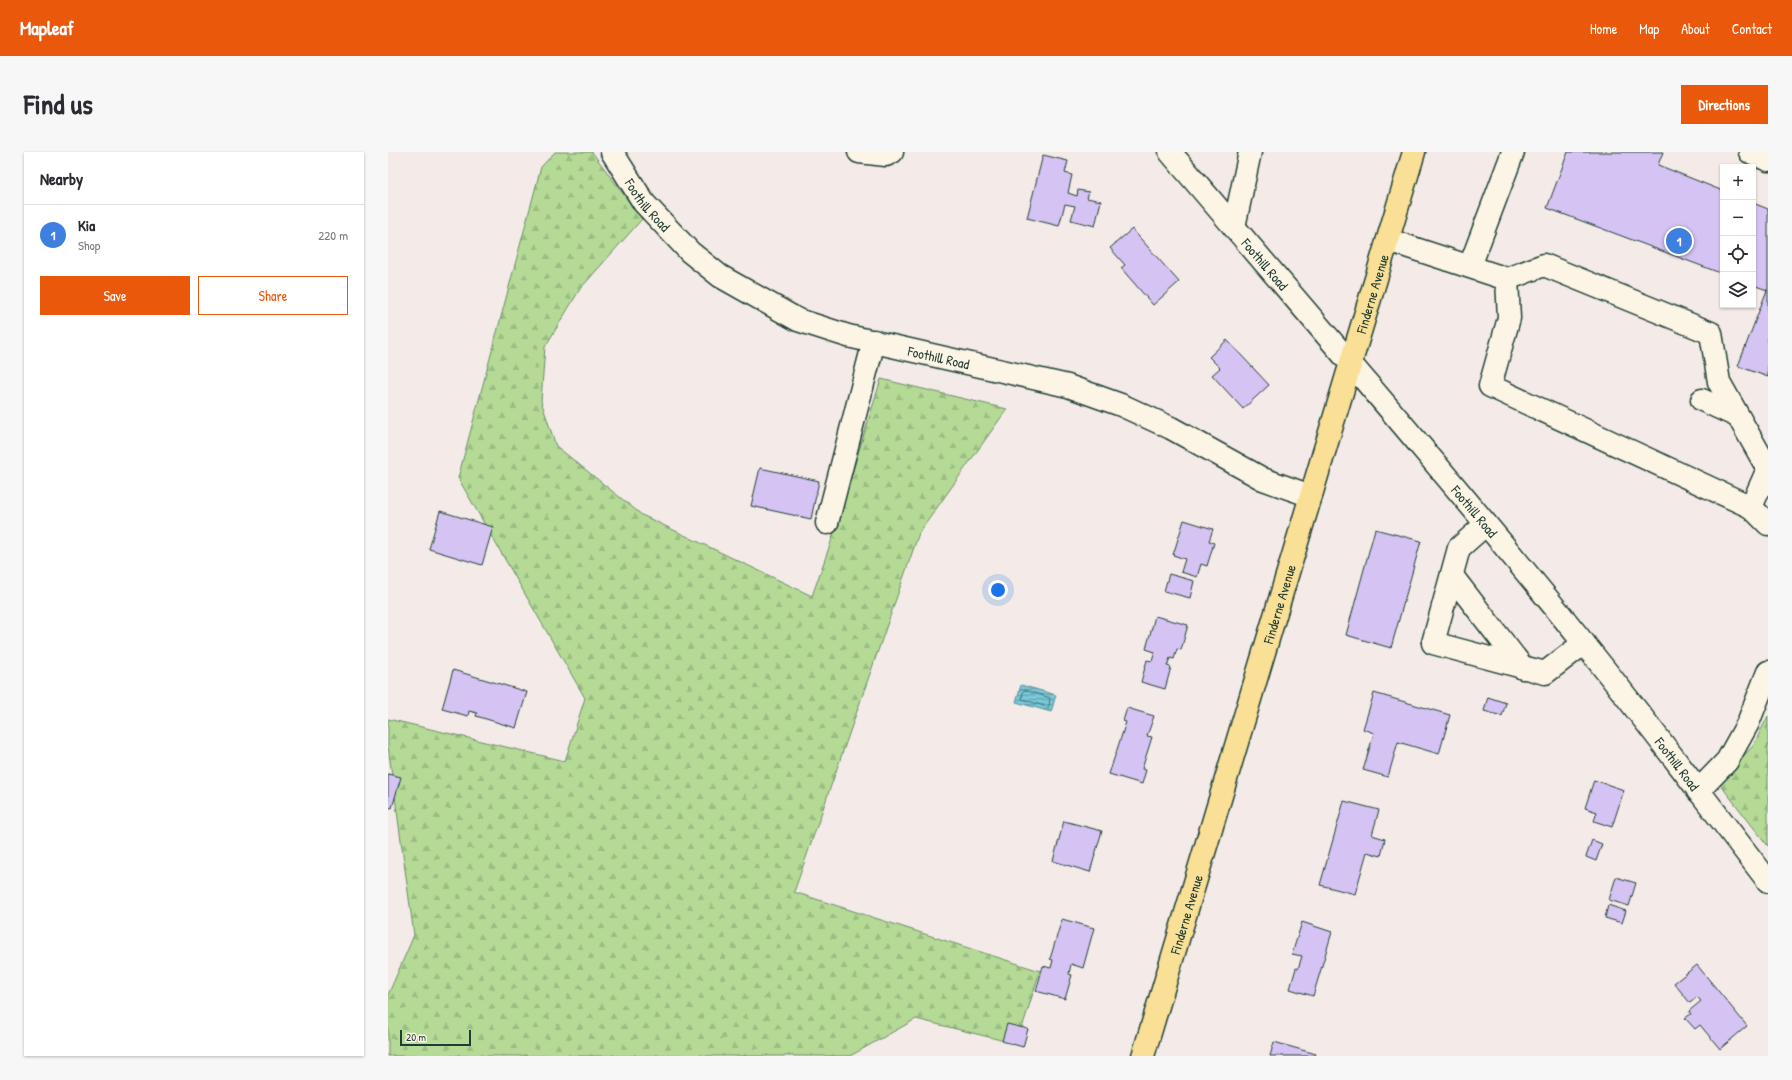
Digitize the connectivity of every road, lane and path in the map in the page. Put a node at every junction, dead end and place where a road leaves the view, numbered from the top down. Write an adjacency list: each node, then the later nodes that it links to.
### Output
1 (612, 152): 14 (street, Foothill Road)
2 (859, 152): 3 (street)
3 (892, 152)
4 (1170, 152): 10 (street, Foothill Road)
5 (1250, 152): 10 (street)
6 (1414, 152): 11 (main road, Finderne Avenue)
7 (1513, 152): 12 (street)
8 (1750, 152): 9 (street)
9 (1768, 160)
10 (1234, 227): 15 (street, Foothill Road)
11 (1388, 240): 12 (street); 15 (main road, Finderne Avenue)
12 (1470, 266): 13 (street)
13 (1507, 279): 17 (street); 20 (street)
14 (874, 341): 19 (street, Foothill Road); 21 (street)
15 (1351, 363): 19 (main road, Finderne Avenue); 22 (street, Foothill Road)
16 (1702, 400): 17 (street)
17 (1737, 416): 18 (street)
18 (1768, 469): 20 (street)
19 (1311, 496): 30 (main road, Finderne Avenue)
20 (1751, 507): 23 (street)
21 (827, 523)
22 (1486, 524): 24 (street); 25 (street, Foothill Road)
23 (1768, 524)
24 (1452, 576): 26 (street); 26 (street)
25 (1584, 643): 26 (street); 28 (street, Foothill Road)
26 (1523, 668)
27 (1768, 672): 28 (street)
28 (1698, 791): 29 (street, Foothill Road)
29 (1768, 881)
30 (1143, 1056)

